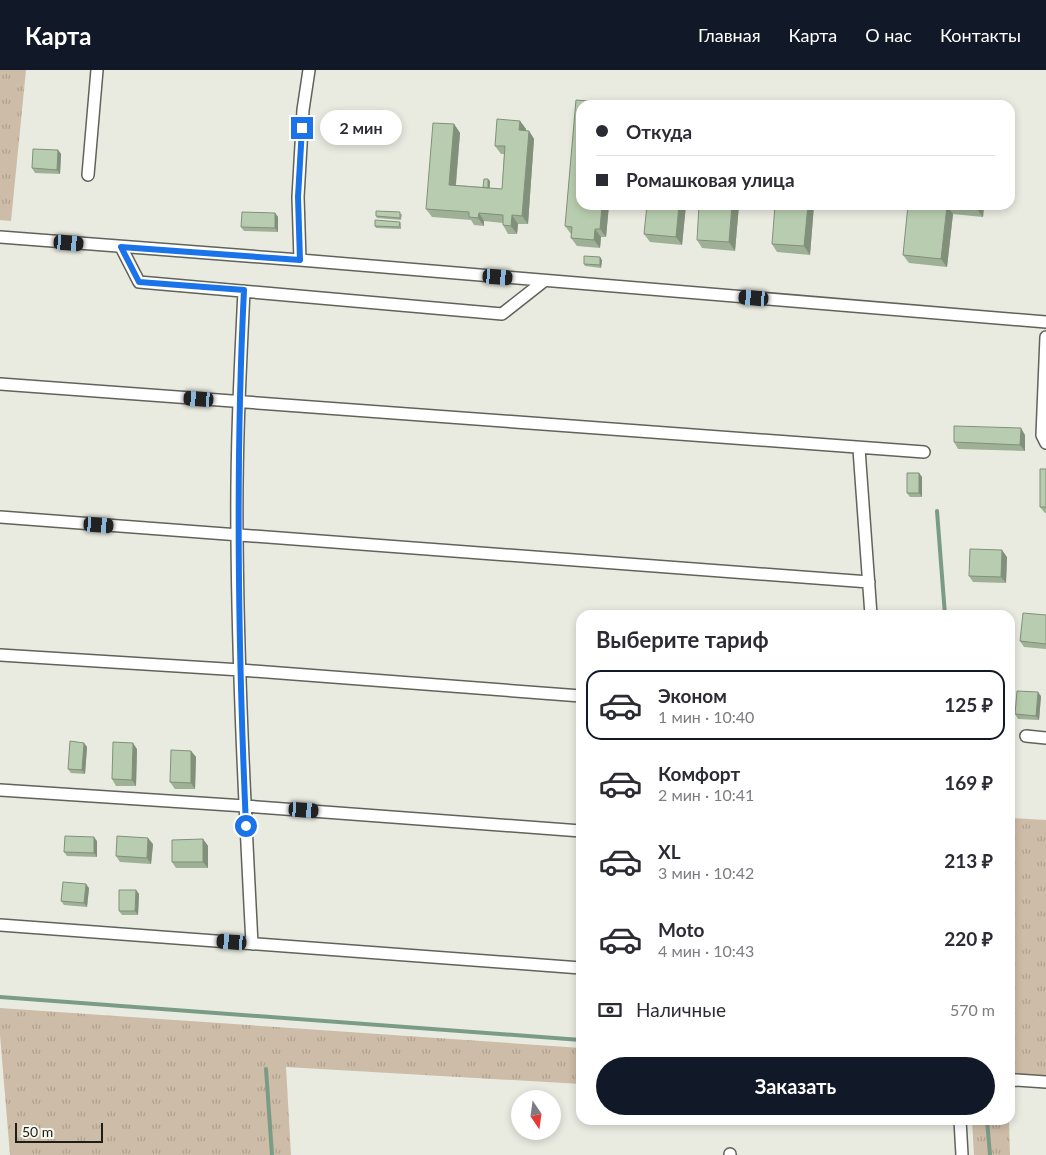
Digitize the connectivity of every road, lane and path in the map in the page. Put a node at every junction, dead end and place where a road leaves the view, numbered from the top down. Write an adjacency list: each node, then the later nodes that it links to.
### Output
1 (97, 70): 3 (street)
2 (309, 70): 6 (street)
3 (88, 175)
4 (0, 238): 5 (street)
5 (121, 247): 6 (street); 8 (street)
6 (300, 260): 7 (street)
7 (544, 280): 8 (street); 9 (street)
8 (244, 290): 12 (street)
9 (1046, 322)
10 (1046, 337): 13 (street)
11 (0, 384): 12 (street)
12 (239, 402): 14 (street); 17 (street)
13 (1046, 443)
14 (858, 448): 15 (street); 18 (street)
15 (924, 452)
16 (0, 517): 17 (street)
17 (237, 535): 18 (street); 21 (street)
18 (869, 582): 19 (street)
19 (871, 610)
20 (0, 655): 21 (street)
21 (240, 670): 22 (street); 26 (street)
22 (576, 696)
23 (1026, 736): 24 (street)
24 (1046, 738)
25 (0, 790): 26 (street)
26 (245, 806): 27 (street); 29 (street)
27 (576, 832)
28 (0, 925): 29 (street)
29 (252, 944): 30 (street)
30 (576, 968)
31 (1015, 1080): 32 (street)
32 (1046, 1082)
33 (960, 1125): 34 (street)
34 (962, 1155)

